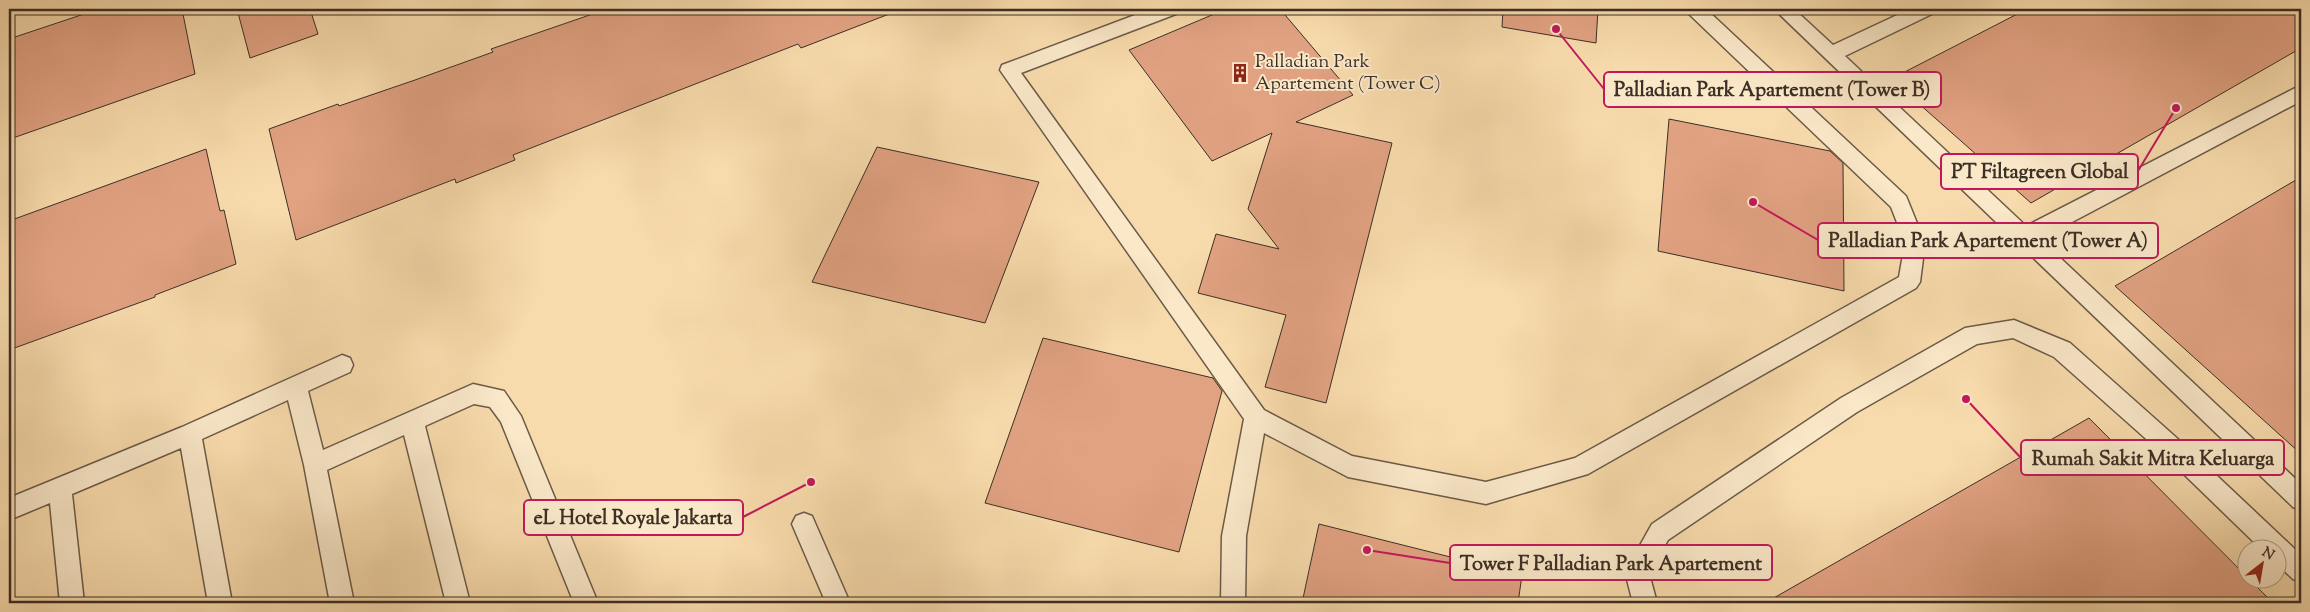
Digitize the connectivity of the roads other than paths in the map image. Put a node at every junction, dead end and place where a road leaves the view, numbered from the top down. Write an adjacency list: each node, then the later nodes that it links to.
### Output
1 (1170, 9): 10 (lane)
2 (1695, 9): 10 (lane)
3 (1783, 9): 5 (lane)
4 (1926, 9): 5 (lane)
5 (1832, 54): 7 (lane)
6 (2301, 92): 7 (lane)
7 (2024, 237): 15 (lane)
8 (342, 365): 9 (lane)
9 (296, 385): 12 (lane); 13 (lane)
10 (1256, 417): 25 (lane)
11 (412, 421): 13 (lane); 22 (lane); 23 (lane)
12 (190, 434): 14 (lane); 20 (lane)
13 (315, 465): 21 (lane)
14 (60, 488): 16 (lane); 19 (lane)
15 (2301, 498)
16 (9, 509)
17 (804, 524): 24 (lane)
18 (2301, 571): 26 (lane)
19 (72, 603)
20 (220, 603)
21 (342, 603)
22 (458, 603)
23 (585, 603)
24 (838, 603)
25 (1233, 603)
26 (1644, 603)

